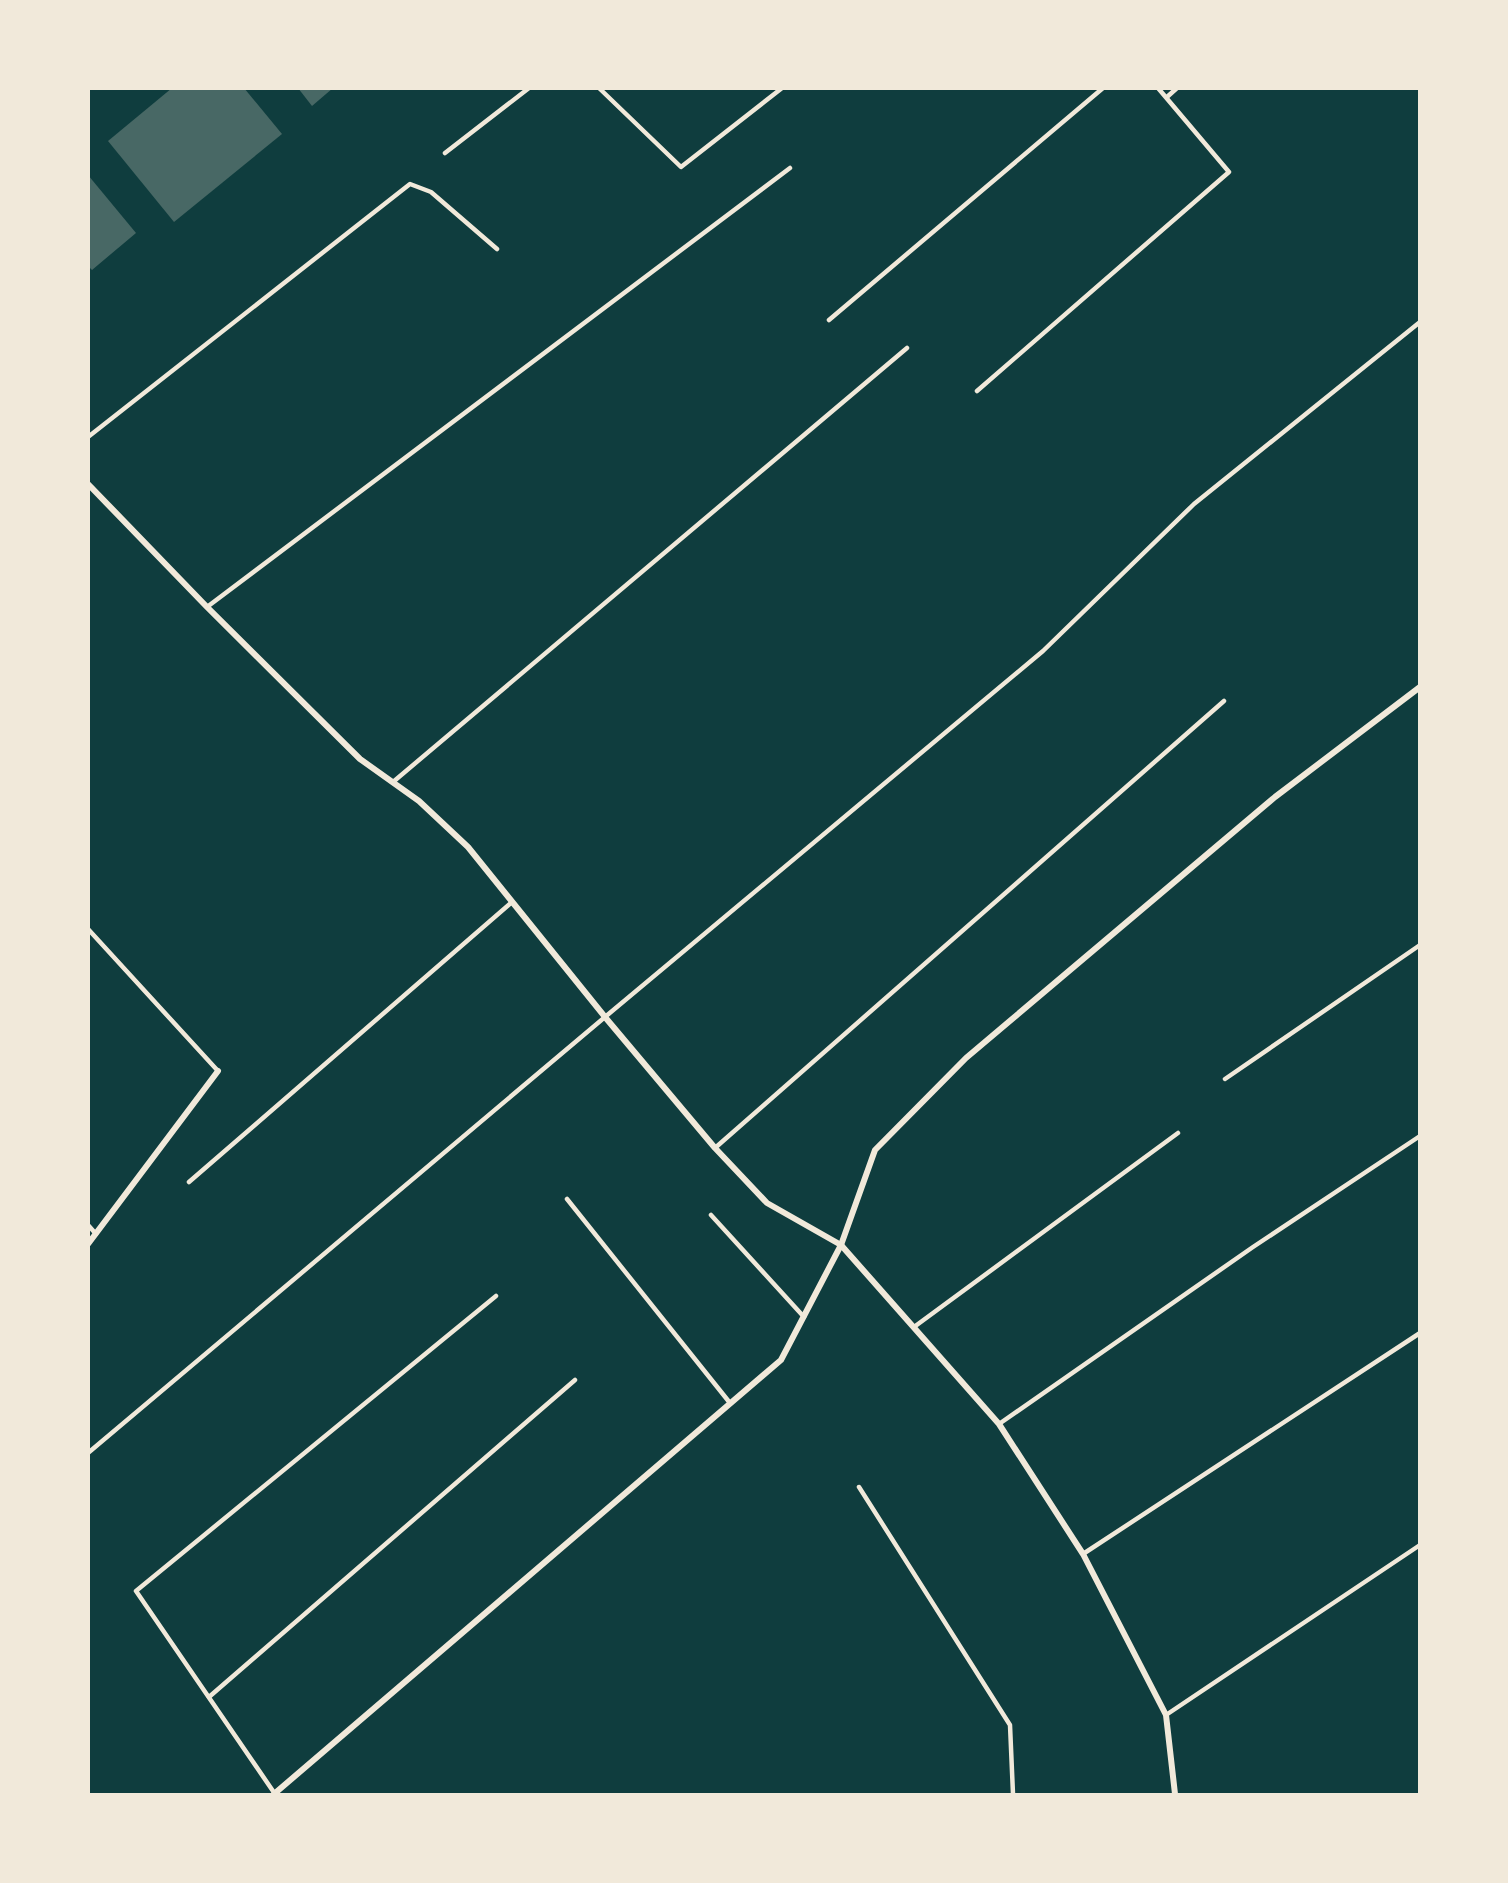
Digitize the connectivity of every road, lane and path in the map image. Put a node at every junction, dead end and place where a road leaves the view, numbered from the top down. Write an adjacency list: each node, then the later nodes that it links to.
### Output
1 (529, 88): 8 (lane)
2 (599, 88): 3 (lane)
3 (782, 88)
4 (1103, 88): 11 (lane)
5 (1158, 88): 7 (lane)
6 (1177, 88): 7 (lane)
7 (1167, 97): 14 (lane)
8 (445, 153)
9 (790, 168): 17 (lane)
10 (497, 249): 15 (lane)
11 (829, 320)
12 (1419, 322): 24 (lane)
13 (907, 348): 20 (lane)
14 (977, 391)
15 (88, 437)
16 (88, 484): 17 (street)
17 (207, 607): 20 (street)
18 (1419, 687): 36 (street)
19 (1224, 701): 29 (lane)
20 (393, 782): 21 (street)
21 (512, 902): 24 (street); 30 (lane)
22 (88, 929): 25 (lane)
23 (1419, 945): 26 (lane)
24 (605, 1017): 29 (street); 44 (lane)
25 (218, 1071): 34 (street)
26 (1225, 1079)
27 (1178, 1133): 39 (lane)
28 (1419, 1136): 43 (lane)
29 (715, 1148): 36 (street)
30 (189, 1182)
31 (567, 1199): 42 (lane)
32 (711, 1215): 38 (lane)
33 (88, 1226): 34 (lane)
34 (96, 1234): 35 (street)
35 (88, 1244)
36 (842, 1245): 38 (street); 39 (street)
37 (496, 1296): 48 (lane)
38 (804, 1317): 42 (street)
39 (914, 1328): 43 (street)
40 (1419, 1333): 47 (lane)
41 (575, 1380): 48 (lane)
42 (730, 1403): 50 (street)
43 (999, 1424): 47 (street)
44 (88, 1454)
45 (859, 1487): 51 (lane)
46 (1419, 1545): 49 (lane)
47 (1083, 1554): 49 (street)
48 (208, 1697): 50 (lane)
49 (1166, 1715): 52 (street)
50 (274, 1794)
51 (1013, 1794)
52 (1175, 1794)

